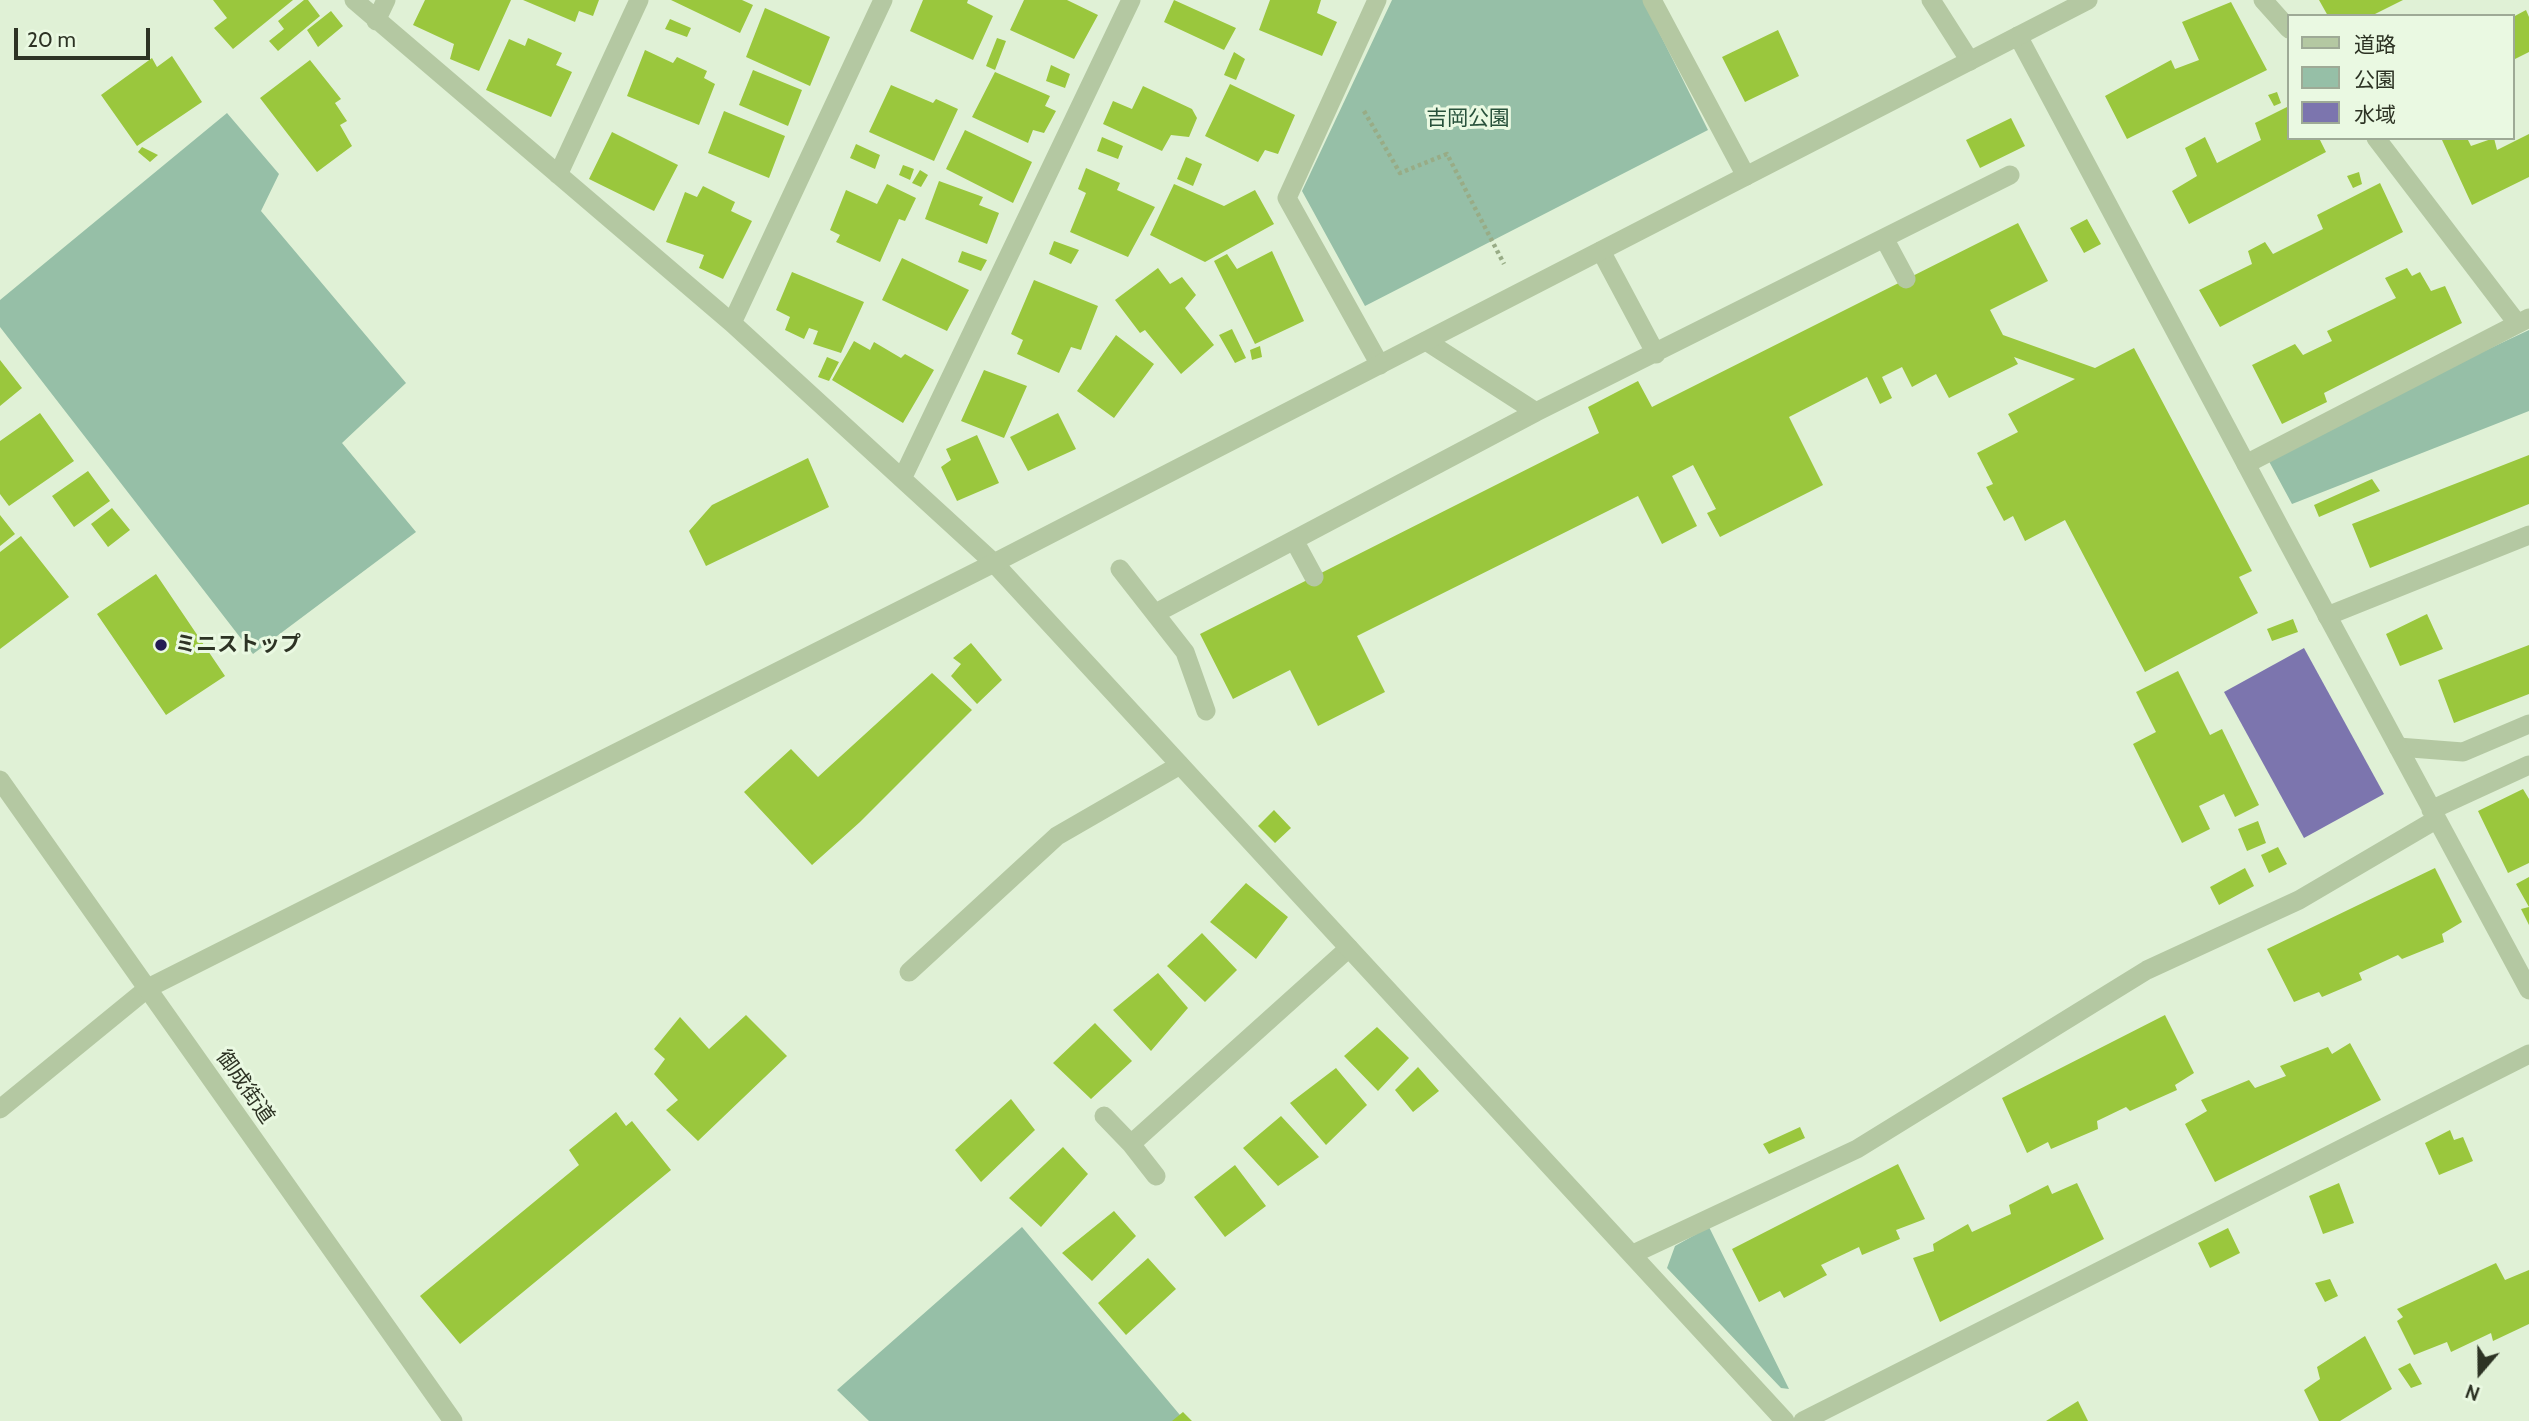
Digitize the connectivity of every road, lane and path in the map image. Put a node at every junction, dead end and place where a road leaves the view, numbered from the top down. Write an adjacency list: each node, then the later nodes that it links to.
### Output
1 (354, 0): 11 (street)
2 (386, 0): 11 (street)
3 (639, 0): 17 (street)
4 (883, 0): 25 (street)
5 (1131, 0): 31 (street)
6 (1377, 0): 15 (street)
7 (1652, 0): 19 (street)
8 (1931, 0): 14 (street)
9 (2088, 0): 13 (street)
10 (2263, 0): 12 (street)
11 (376, 21): 17 (street)
12 (2288, 28)
13 (2018, 36): 14 (street); 30 (street)
14 (1970, 61): 19 (street)
15 (1342, 74): 23 (path); 28 (street)
16 (2378, 140): 24 (street)
17 (558, 175): 25 (street)
18 (2010, 175): 20 (street)
19 (1746, 176): 21 (street)
20 (1884, 238): 22 (street); 27 (street)
21 (1601, 251): 23 (street); 27 (street)
22 (1906, 279)
23 (1519, 293): 26 (street)
24 (2523, 321): 30 (street)
25 (732, 323): 31 (street)
26 (1426, 341): 28 (street); 29 (street)
27 (1656, 354): 29 (street)
28 (1380, 365): 34 (street)
29 (1536, 412): 33 (street)
30 (2246, 464): 38 (street)
31 (902, 479): 34 (street)
32 (2529, 535): 38 (street)
33 (1294, 540): 36 (street); 37 (street)
34 (995, 563): 42 (street); 48 (street)
35 (1120, 569): 37 (street)
36 (1314, 576)
37 (1156, 613): 39 (street)
38 (2327, 616): 41 (street)
39 (1206, 710)
40 (2529, 723): 41 (street)
41 (2398, 747): 45 (street)
42 (1180, 765): 46 (street); 47 (street)
43 (2529, 765): 45 (street)
44 (0, 780): 48 (street, 御成街道)
45 (2434, 814): 49 (street); 55 (street)
46 (1349, 948): 53 (street); 55 (street)
47 (909, 972)
48 (148, 988): 51 (street); 56 (street, 御成街道)
49 (2529, 990)
50 (2529, 1054): 58 (street)
51 (0, 1108)
52 (1104, 1116): 53 (street)
53 (1131, 1144): 54 (street)
54 (1156, 1176)
55 (1633, 1254): 57 (street)
56 (453, 1421)
57 (1785, 1421)
58 (1803, 1421)

